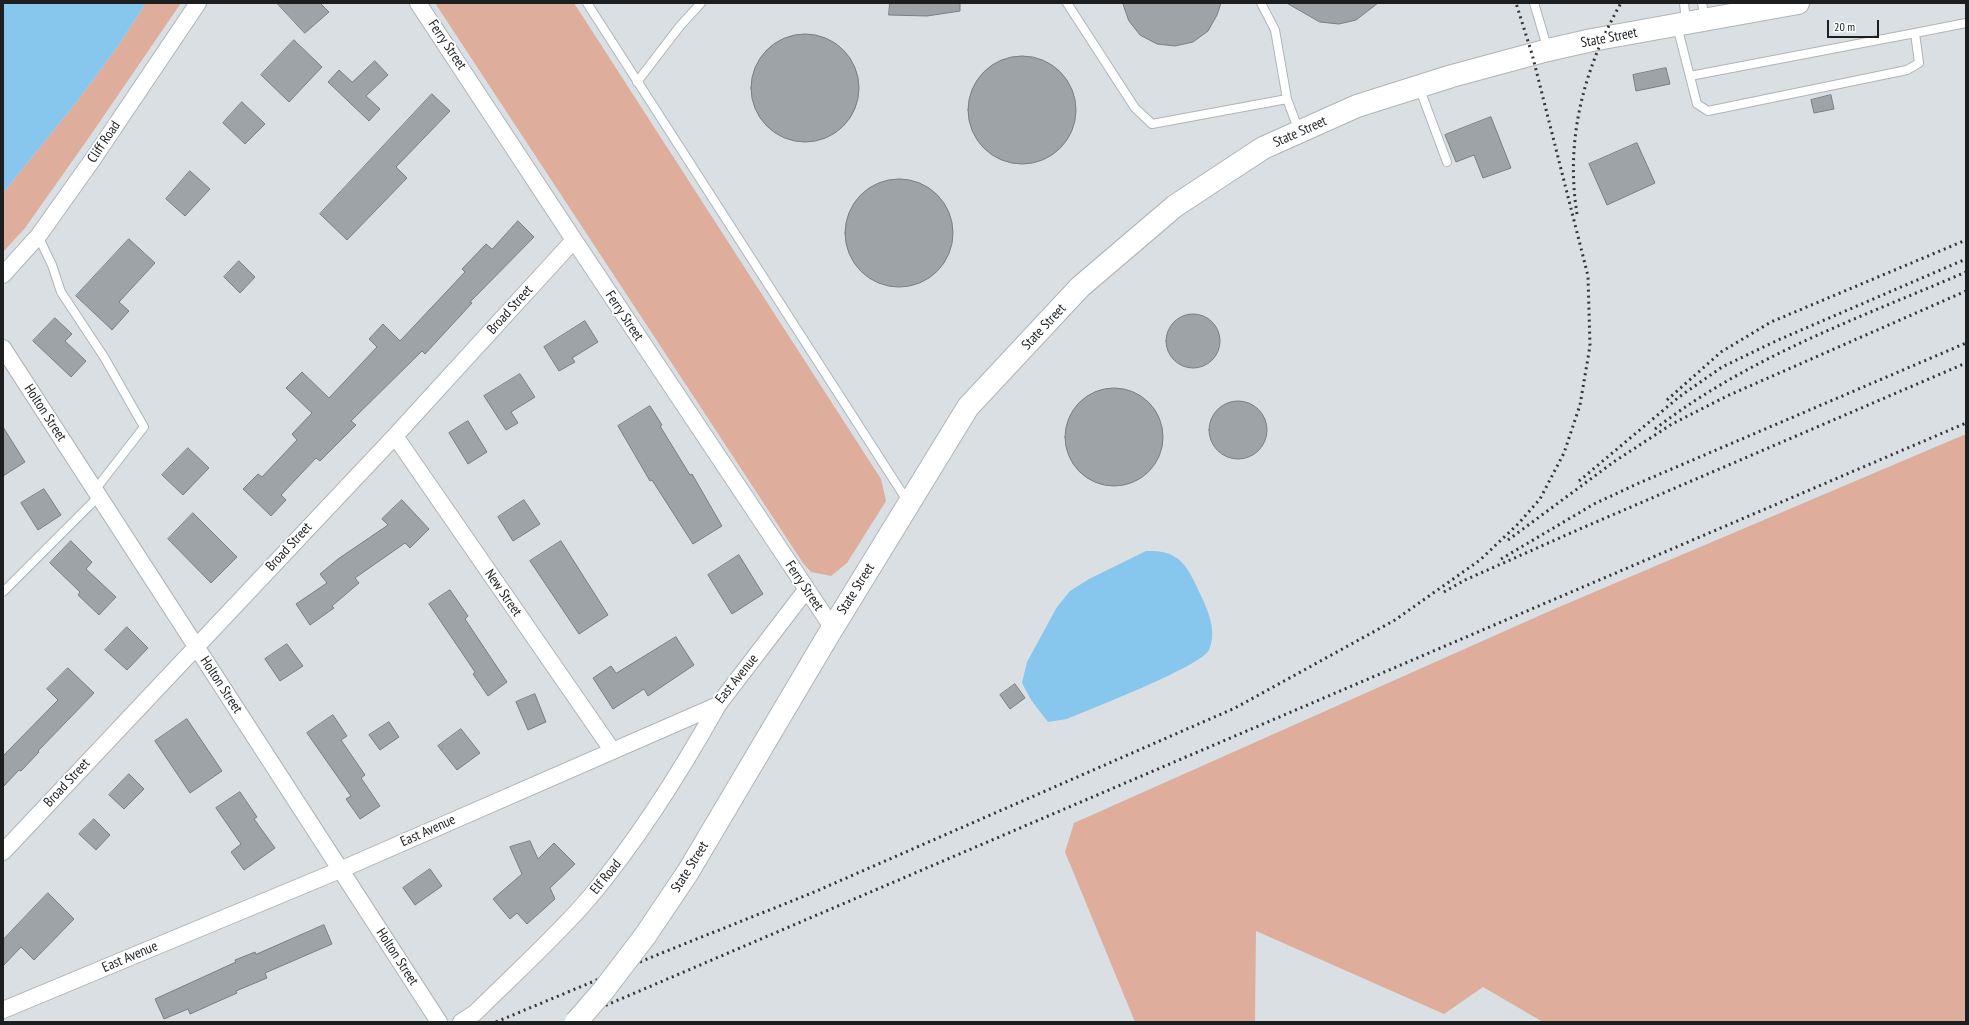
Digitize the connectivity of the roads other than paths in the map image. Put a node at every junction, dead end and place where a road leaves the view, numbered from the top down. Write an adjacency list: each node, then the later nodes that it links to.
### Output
1 (198, 3): 19 (street, Cliff Road)
2 (418, 3): 20 (street, Ferry Street)
3 (587, 3): 14 (lane)
4 (701, 3): 14 (lane)
5 (1067, 3): 16 (lane)
6 (1261, 3): 16 (lane)
7 (1534, 3): 12 (lane)
8 (1798, 3): 9 (street, State Street)
9 (1691, 15): 12 (street, State Street); 13 (lane)
10 (1966, 23): 11 (lane)
11 (1915, 32): 13 (lane); 13 (lane)
12 (1548, 50): 15 (street, State Street)
13 (1690, 76)
14 (637, 82): 25 (lane)
15 (1419, 86): 17 (street, State Street); 18 (lane)
16 (1287, 99): 17 (lane)
17 (1299, 132): 25 (street, State Street)
18 (1447, 162)
19 (38, 236): 21 (street, Cliff Road); 24 (lane)
20 (574, 240): 23 (street, Broad Street); 26 (street, Ferry Street)
21 (3, 275)
22 (3, 348): 24 (street, Holton Street)
23 (395, 436): 29 (street, Broad Street); 31 (street, New Street)
24 (97, 493): 27 (lane); 29 (street, Holton Street)
25 (909, 503): 28 (street, State Street)
26 (806, 590): 28 (street, Ferry Street); 30 (street, East Avenue)
27 (3, 592)
28 (832, 627): 37 (street, State Street, bridge)
29 (196, 646): 32 (street, Broad Street); 33 (street, Holton Street)
30 (718, 705): 31 (street, East Avenue); 36 (street, Elf Road)
31 (612, 750): 33 (street, East Avenue)
32 (3, 852)
33 (340, 870): 34 (street, East Avenue); 35 (street, Holton Street)
34 (3, 1010)
35 (439, 1022)
36 (461, 1022)
37 (576, 1022)

